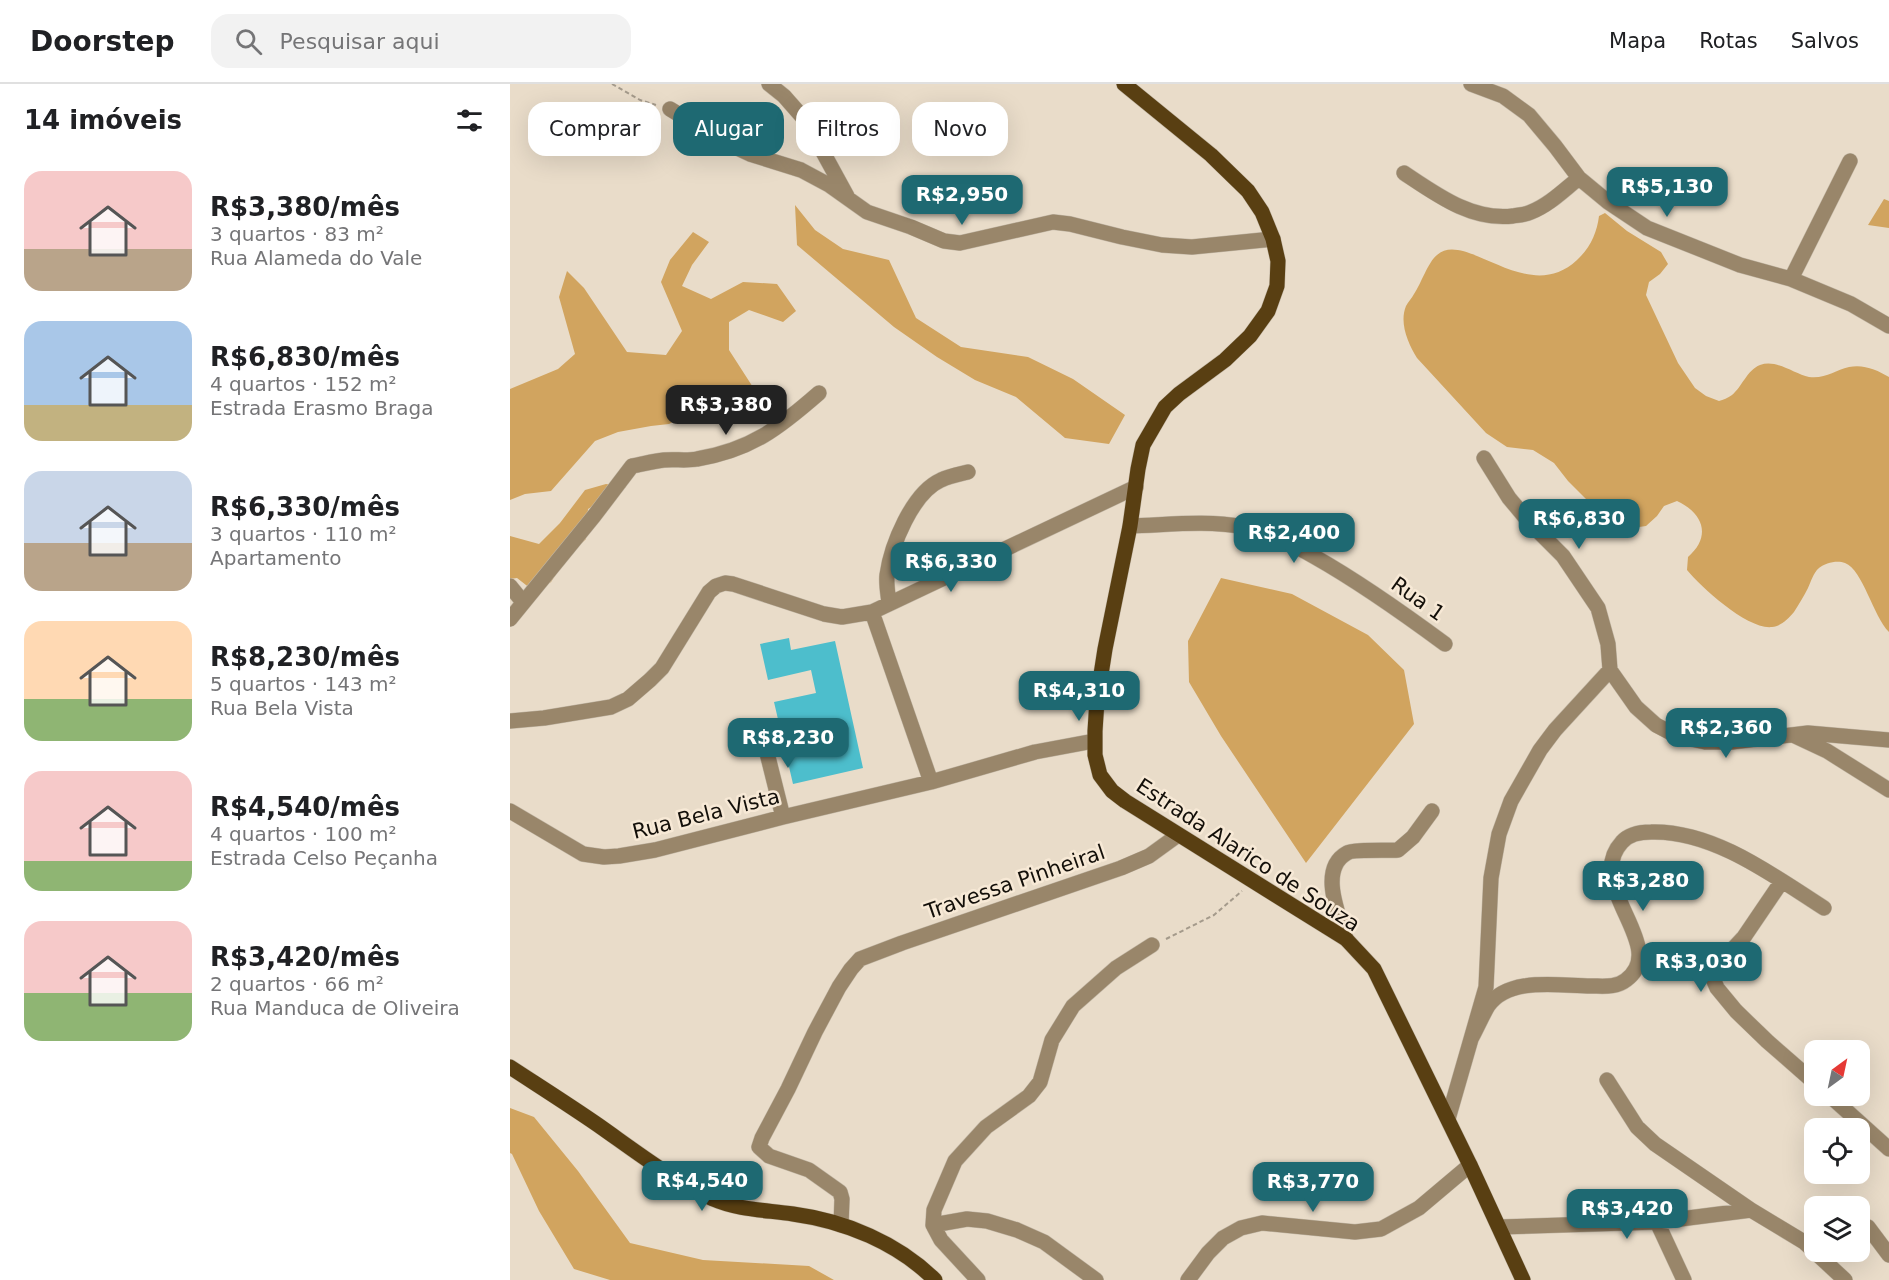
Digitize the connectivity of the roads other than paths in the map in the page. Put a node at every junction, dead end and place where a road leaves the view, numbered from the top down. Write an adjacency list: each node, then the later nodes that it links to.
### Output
1 (769, 84): 8 (street)
2 (1124, 84): 9 (main road, Estrada Alarico de Souza)
3 (1471, 84): 7 (street)
4 (670, 109): 8 (street)
5 (1850, 161): 10 (street)
6 (1404, 173): 7 (street)
7 (1579, 178): 10 (street)
8 (849, 201): 9 (street)
9 (1273, 239): 15 (main road, Estrada Alarico de Souza)
10 (1791, 279): 11 (street)
11 (1889, 326)
12 (819, 393): 18 (street)
13 (1484, 458): 23 (street)
14 (968, 472): 19 (street)
15 (1136, 487): 16 (main road, Estrada Alarico de Souza); 19 (street)
16 (1130, 526): 22 (street, Rua 1); 28 (main road, Estrada Alarico de Souza)
17 (510, 586): 18 (street)
18 (523, 602): 21 (street)
19 (889, 603): 20 (street)
20 (872, 612): 24 (street); 29 (street)
21 (510, 619)
22 (1445, 644)
23 (1610, 670): 26 (street); 39 (street)
24 (510, 721)
25 (761, 729): 33 (street)
26 (1792, 735): 27 (street); 30 (street)
27 (1889, 740)
28 (1095, 741): 29 (street, Rua Bela Vista); 34 (main road, Estrada Alarico de Souza)
29 (931, 782): 33 (street, Rua Bela Vista)
30 (1889, 790)
31 (1432, 810): 37 (street)
32 (510, 811): 33 (street, Rua Bela Vista)
33 (783, 817)
34 (1178, 835): 37 (main road, Estrada Alarico de Souza); 49 (street, Travessa Pinheiral)
35 (1782, 881): 36 (street); 39 (street); 41 (street)
36 (1824, 908)
37 (1346, 939): 44 (main road, Estrada Alarico de Souza)
38 (1152, 945): 50 (street)
39 (1472, 1039): 44 (street)
40 (510, 1067): 49 (main road)
41 (1804, 1073)
42 (1607, 1080): 47 (street)
43 (1841, 1106): 45 (street)
44 (1448, 1119): 46 (main road, Estrada Alarico de Souza)
45 (1889, 1149)
46 (1470, 1165): 51 (main road, Estrada Alarico de Souza); 59 (street)
47 (1751, 1210): 48 (street); 53 (street)
48 (1657, 1222): 51 (street); 61 (street)
49 (841, 1225): 56 (main road)
50 (933, 1225): 57 (street); 58 (street)
51 (1499, 1227): 60 (main road, Estrada Alarico de Souza)
52 (1870, 1230): 54 (street)
53 (1804, 1236)
54 (1889, 1255)
55 (1830, 1262): 62 (street)
56 (935, 1280)
57 (978, 1280)
58 (1096, 1280)
59 (1188, 1280)
60 (1523, 1280)
61 (1684, 1280)
62 (1845, 1280)

